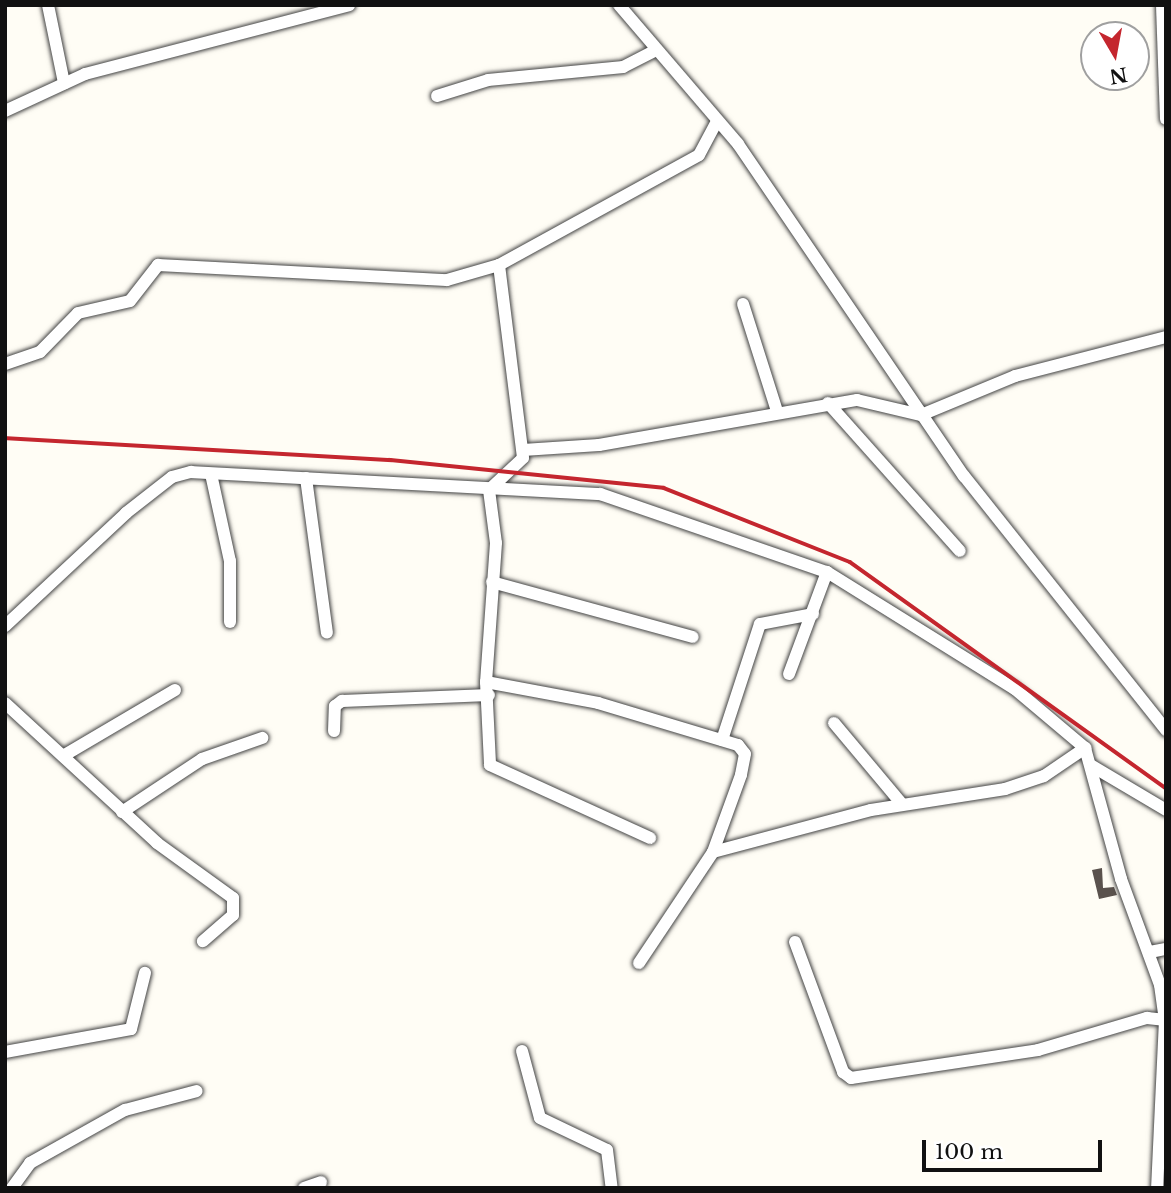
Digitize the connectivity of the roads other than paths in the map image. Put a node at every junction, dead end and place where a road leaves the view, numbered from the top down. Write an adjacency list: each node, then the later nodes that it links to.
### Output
1 (48, 5): 6 (street)
2 (349, 5): 6 (street)
3 (619, 5): 5 (street)
4 (1162, 5): 9 (street)
5 (656, 50): 7 (street); 10 (street)
6 (64, 83): 8 (street)
7 (437, 96)
8 (5, 111)
9 (1166, 119)
10 (716, 123): 11 (street); 17 (street)
11 (499, 265): 14 (street); 18 (street)
12 (743, 304): 16 (street)
13 (1166, 337): 17 (street)
14 (5, 364)
15 (828, 403): 16 (street); 17 (street); 22 (street)
16 (777, 411): 18 (street)
17 (921, 415): 35 (street)
18 (523, 450): 21 (street)
19 (211, 474): 20 (street); 26 (street); 27 (street)
20 (306, 478): 21 (street); 28 (street)
21 (489, 490): 23 (street); 24 (street)
22 (960, 551)
23 (827, 572): 25 (street); 39 (street)
24 (492, 582): 29 (street); 31 (street)
25 (813, 614): 30 (street); 38 (street)
26 (230, 622)
27 (5, 626)
28 (327, 633)
29 (693, 637)
30 (789, 674)
31 (488, 688): 36 (street); 38 (street); 45 (street)
32 (175, 690): 40 (street)
33 (5, 703): 40 (street)
34 (834, 723): 42 (street)
35 (1166, 730)
36 (334, 731)
37 (262, 738): 44 (street)
38 (722, 740): 46 (street)
39 (1085, 748): 41 (street); 42 (street)
40 (63, 755): 44 (street)
41 (1092, 766): 43 (street); 50 (street)
42 (902, 804): 46 (street)
43 (1166, 810)
44 (122, 812): 47 (street)
45 (650, 838)
46 (713, 852): 51 (street)
47 (202, 941)
48 (795, 942): 53 (street)
49 (1166, 949): 50 (street)
50 (1150, 952): 53 (street)
51 (639, 963)
52 (145, 973): 55 (street)
53 (1165, 1020): 61 (street)
54 (522, 1051): 60 (street)
55 (5, 1052)
56 (197, 1091): 58 (street)
57 (321, 1182): 59 (street)
58 (8, 1187)
59 (304, 1188)
60 (612, 1188)
61 (1157, 1188)

